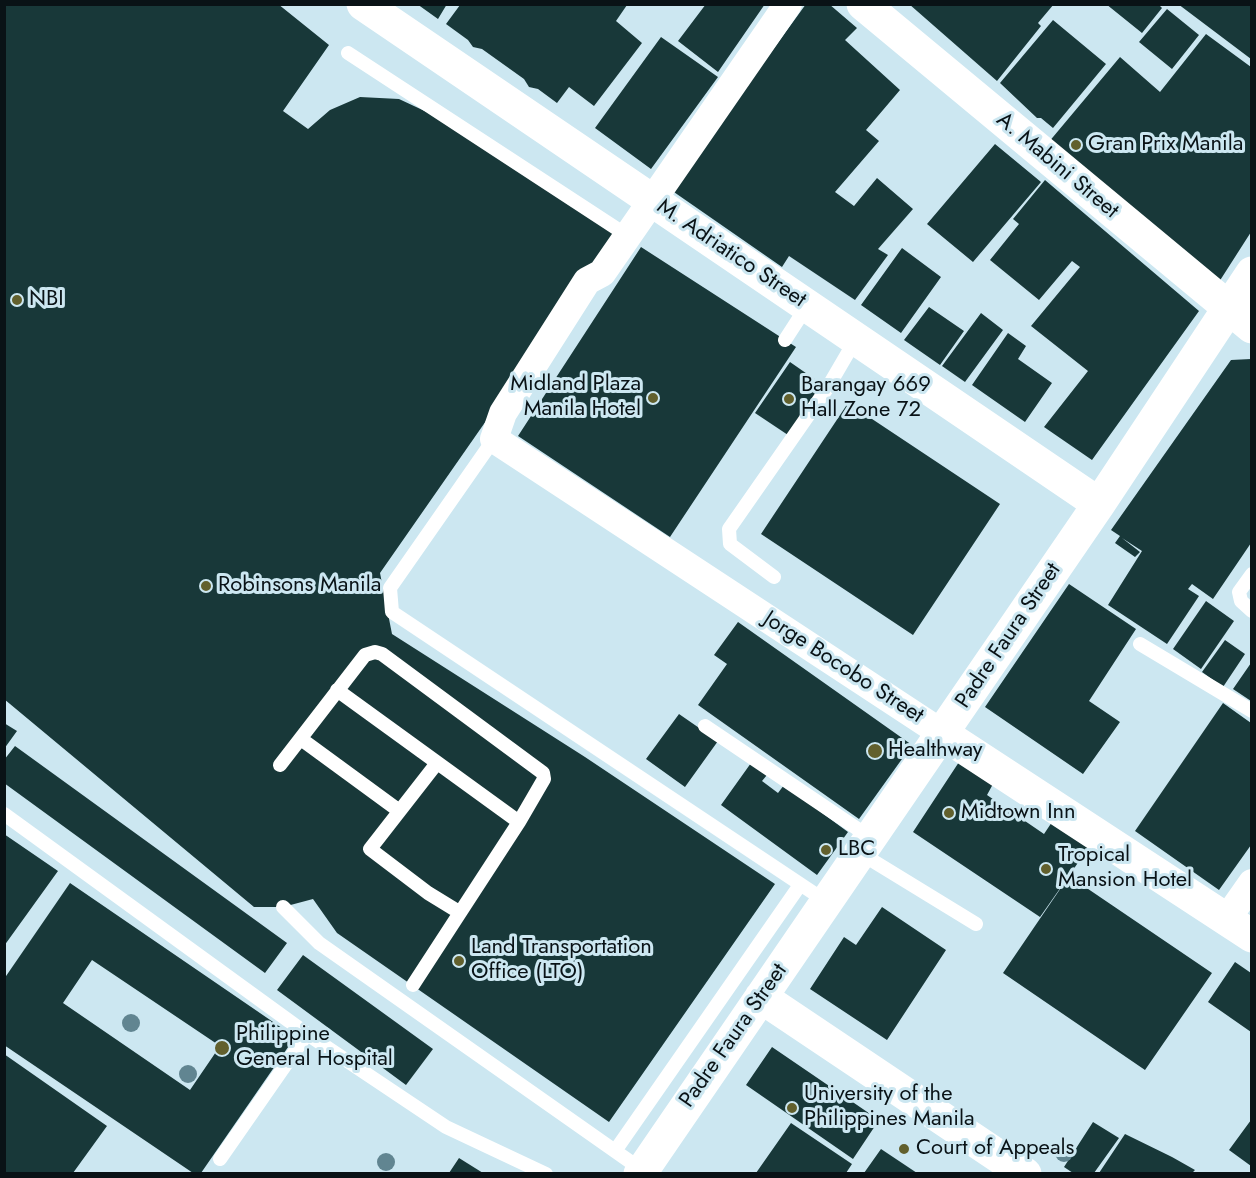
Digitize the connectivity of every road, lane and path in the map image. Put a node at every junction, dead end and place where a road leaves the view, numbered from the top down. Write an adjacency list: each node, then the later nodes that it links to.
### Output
1 (363, 4): 5 (street, M. Adriatico Street)
2 (788, 4): 5 (street)
3 (863, 4): 9 (street, A. Mabini Street)
4 (348, 53): 6 (lane)
5 (651, 201): 6 (street); 8 (street, M. Adriatico Street)
6 (628, 236): 12 (street)
7 (1251, 273): 9 (street, Padre Faura Street)
8 (807, 306): 10 (street, M. Adriatico Street); 11 (lane)
9 (1240, 318): 13 (street, Padre Faura Street)
10 (856, 339): 13 (street, M. Adriatico Street); 15 (lane)
11 (785, 340)
12 (494, 439): 21 (street, Jorge Bocobo Street); 30 (lane)
13 (1099, 504): 21 (street, Padre Faura Street)
14 (1251, 574): 16 (lane)
15 (774, 577)
16 (1251, 610)
17 (1140, 644): 19 (lane)
18 (337, 690): 22 (lane); 23 (lane); 27 (lane)
19 (1251, 711)
20 (705, 726): 28 (lane)
21 (943, 734): 28 (street, Padre Faura Street); 35 (street, Jorge Bocobo Street)
22 (301, 739): 24 (lane); 25 (lane)
23 (437, 763): 25 (lane); 27 (lane)
24 (280, 765)
25 (398, 810): 33 (lane)
26 (4, 814): 38 (lane)
27 (519, 822): 33 (lane)
28 (866, 846): 31 (street, Padre Faura Street); 34 (lane)
29 (1251, 883): 35 (street)
30 (800, 885): 31 (lane); 39 (lane)
31 (827, 902): 37 (street, Padre Faura Street)
32 (283, 907): 39 (lane)
33 (459, 912): 36 (lane)
34 (976, 924)
35 (1239, 928)
36 (412, 986)
37 (761, 997): 41 (street, Padre Faura Street); 43 (street)
38 (308, 1034): 40 (lane); 42 (lane)
39 (615, 1151): 41 (lane)
40 (220, 1159)
41 (641, 1172)
42 (546, 1173)
43 (1025, 1173)

